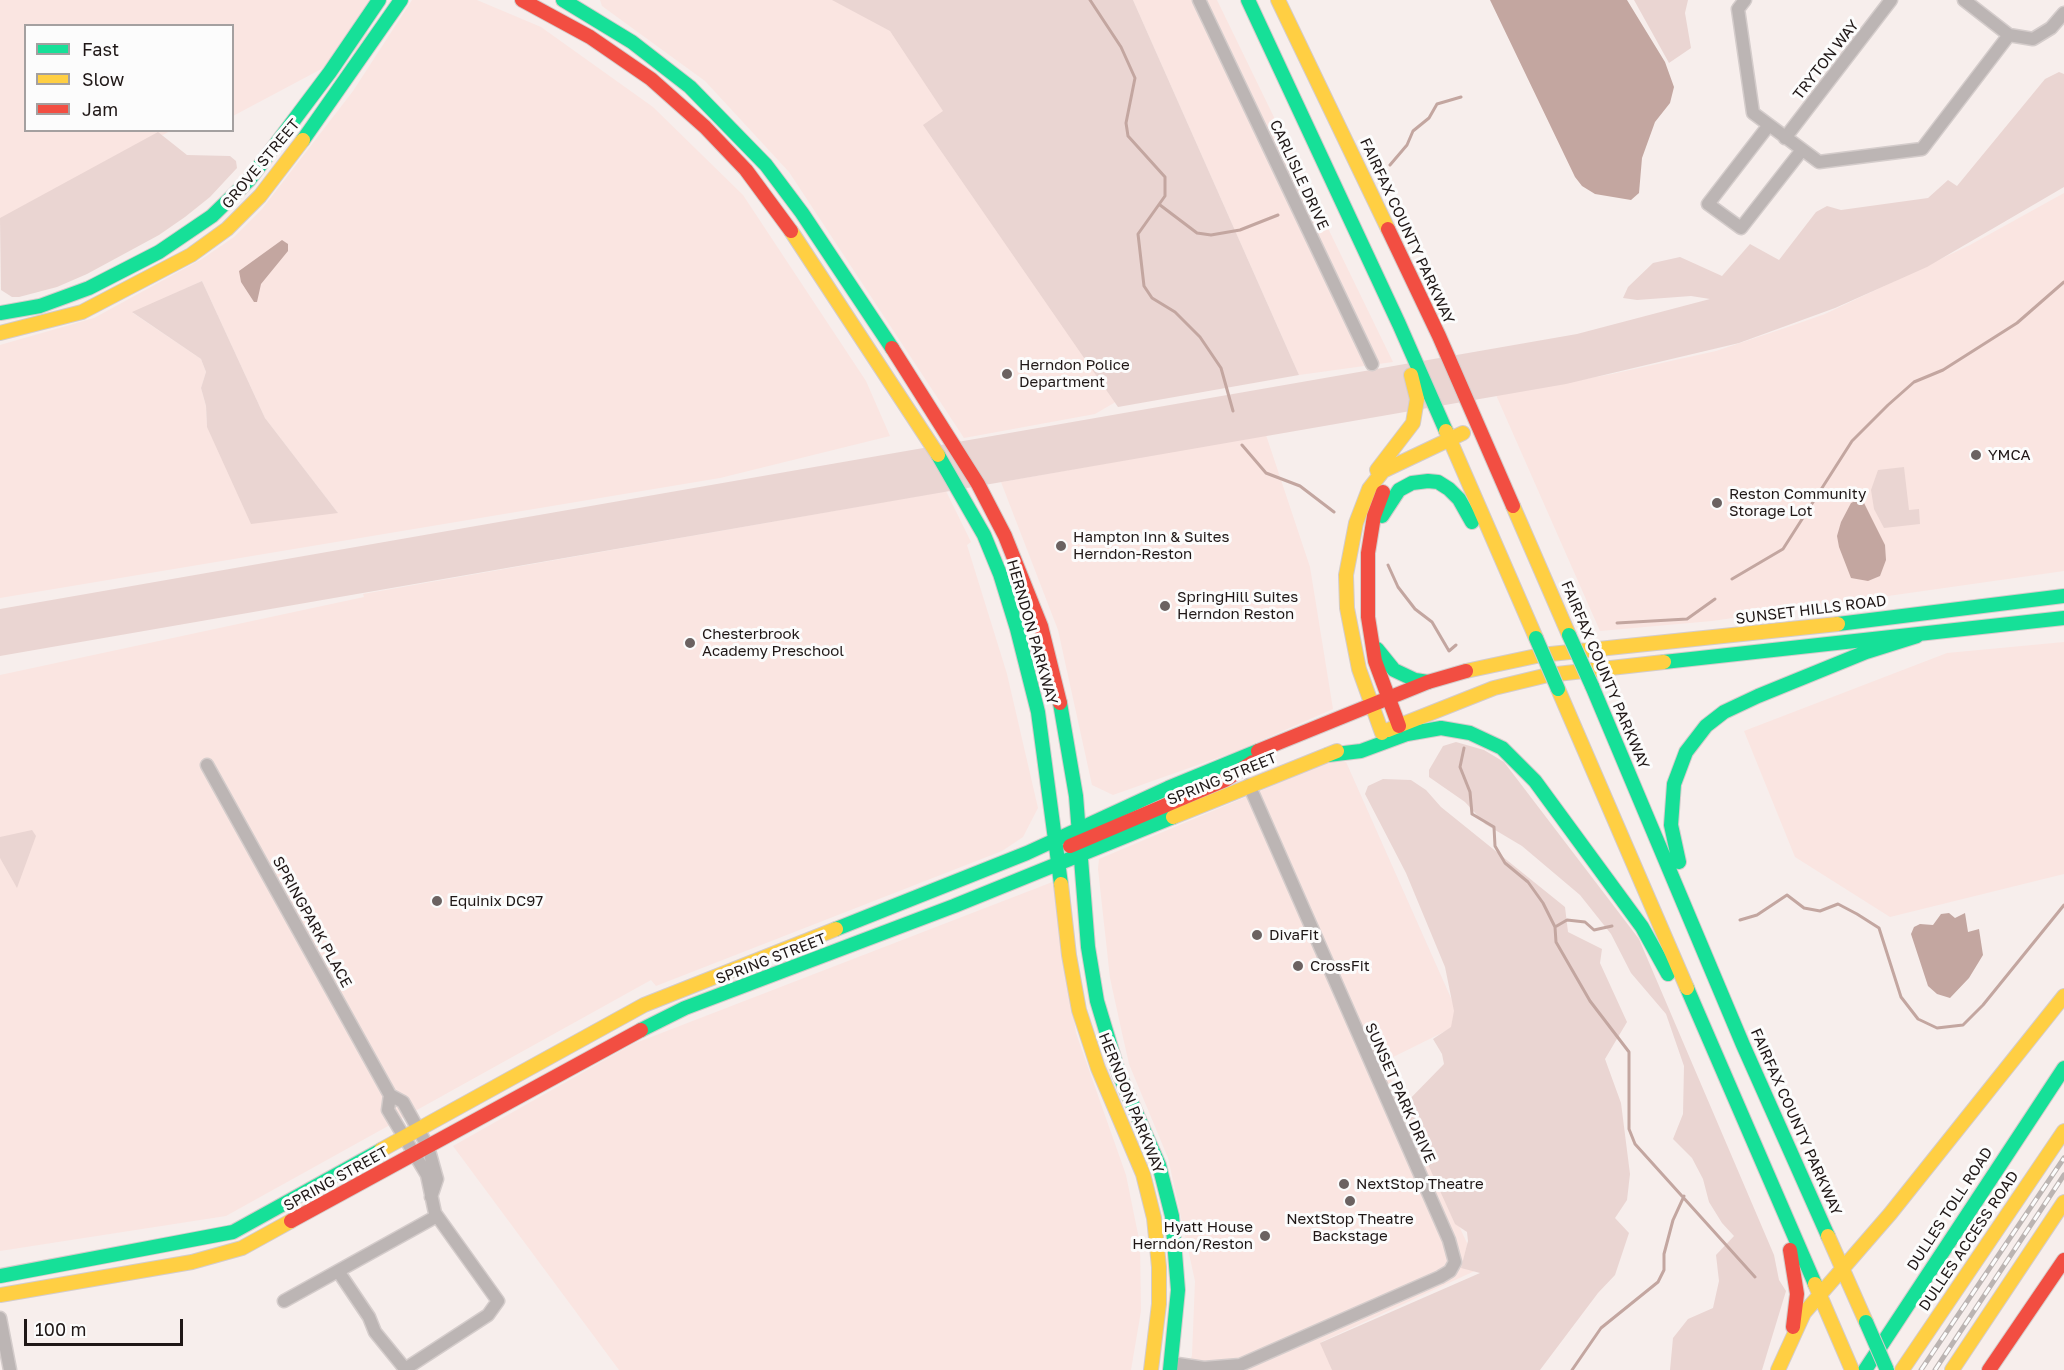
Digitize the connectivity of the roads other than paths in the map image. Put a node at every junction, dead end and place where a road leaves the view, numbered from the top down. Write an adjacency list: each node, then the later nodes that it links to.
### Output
1 (379, 0): 16 (main road, GROVE STREET)
2 (401, 0): 18 (main road, GROVE STREET)
3 (522, 0): 39 (main road, HERNDON PARKWAY)
4 (563, 0): 38 (main road, HERNDON PARKWAY)
5 (1199, 0): 19 (street, CARLISLE DRIVE)
6 (1248, 0): 17 (main road)
7 (1278, 0): 20 (main road, FAIRFAX COUNTY PARKWAY)
8 (1745, 0): 13 (street)
9 (1892, 0): 14 (street, TRYTON WAY)
10 (1964, 0): 12 (street)
11 (2064, 13): 12 (street)
12 (2009, 35): 15 (street)
13 (1769, 124): 14 (street); 15 (street)
14 (1785, 138): 15 (street)
15 (1802, 150)
16 (0, 313)
17 (1399, 324): 21 (main road); 22 (main road)
18 (0, 333)
19 (1372, 364)
20 (1481, 432): 21 (main road); 40 (main road, FAIRFAX COUNTY PARKWAY, bridge)
21 (1451, 445): 22 (main road); 23 (main road); 24 (main road)
22 (1373, 482): 32 (main road)
23 (1370, 542): 24 (main road); 27 (main road)
24 (1513, 585): 42 (main road, bridge)
25 (2064, 596): 29 (main road, SUNSET HILLS ROAD)
26 (2064, 618): 28 (main road)
27 (1370, 632): 30 (main road); 31 (main road)
28 (1917, 636): 33 (main road, SPRING STREET); 40 (main road)
29 (1561, 653): 30 (main road, SPRING STREET)
30 (1428, 682): 31 (main road, SPRING STREET)
31 (1388, 698): 32 (main road, SPRING STREET); 33 (main road)
32 (1371, 706): 34 (main road); 38 (main road, SPRING STREET)
33 (1399, 726): 34 (main road, SPRING STREET)
34 (1382, 733): 35 (main road, SPRING STREET)
35 (1328, 755): 37 (main road, SPRING STREET); 42 (main road)
36 (207, 765): 44 (street, SPRINGPARK PLACE)
37 (1249, 785): 38 (main road, SPRING STREET); 63 (street, SUNSET PARK DRIVE)
38 (1079, 842): 39 (main road, SPRING STREET); 39 (main road, SPRING STREET); 63 (main road, HERNDON PARKWAY)
39 (1058, 851): 45 (main road, SPRING STREET); 48 (main road, SPRING STREET); 66 (main road, HERNDON PARKWAY)
40 (1700, 939): 55 (main road, FAIRFAX COUNTY PARKWAY)
41 (2064, 996): 55 (main road)
42 (1719, 1062): 52 (main road)
43 (2064, 1068): 69 (main road, DULLES TOLL ROAD)
44 (390, 1095): 45 (street, SPRINGPARK PLACE); 47 (street, SPRINGPARK PLACE)
45 (419, 1130): 47 (main road, SPRING STREET); 48 (street, SPRINGPARK PLACE)
46 (2064, 1131): 71 (main road, DULLES ACCESS ROAD)
47 (405, 1137): 49 (street, SPRINGPARK PLACE); 57 (main road, SPRING STREET)
48 (429, 1147): 49 (main road, SPRING STREET); 50 (street, SPRINGPARK PLACE)
49 (416, 1154): 50 (street, SPRINGPARK PLACE); 58 (main road, SPRING STREET)
50 (431, 1197): 53 (street, SPRINGPARK PLACE)
51 (2064, 1202): 72 (main road)
52 (1780, 1204): 59 (main road); 62 (main road)
53 (437, 1216): 56 (street); 64 (street, SPRINGPARK PLACE)
54 (2064, 1260): 73 (main road)
55 (1843, 1269): 59 (main road); 70 (main road, FAIRFAX COUNTY PARKWAY, bridge)
56 (338, 1271): 60 (street); 64 (street)
57 (0, 1276)
58 (0, 1295)
59 (1820, 1295): 62 (main road); 68 (main road)
60 (284, 1301)
61 (0, 1318): 65 (street)
62 (1792, 1334): 67 (main road)
63 (1170, 1367)
64 (406, 1369)
65 (10, 1370)
66 (1151, 1370)
67 (1778, 1370)
68 (1852, 1370)
69 (1865, 1370)
70 (1887, 1370)
71 (1902, 1370)
72 (1952, 1370)
73 (1989, 1370)

